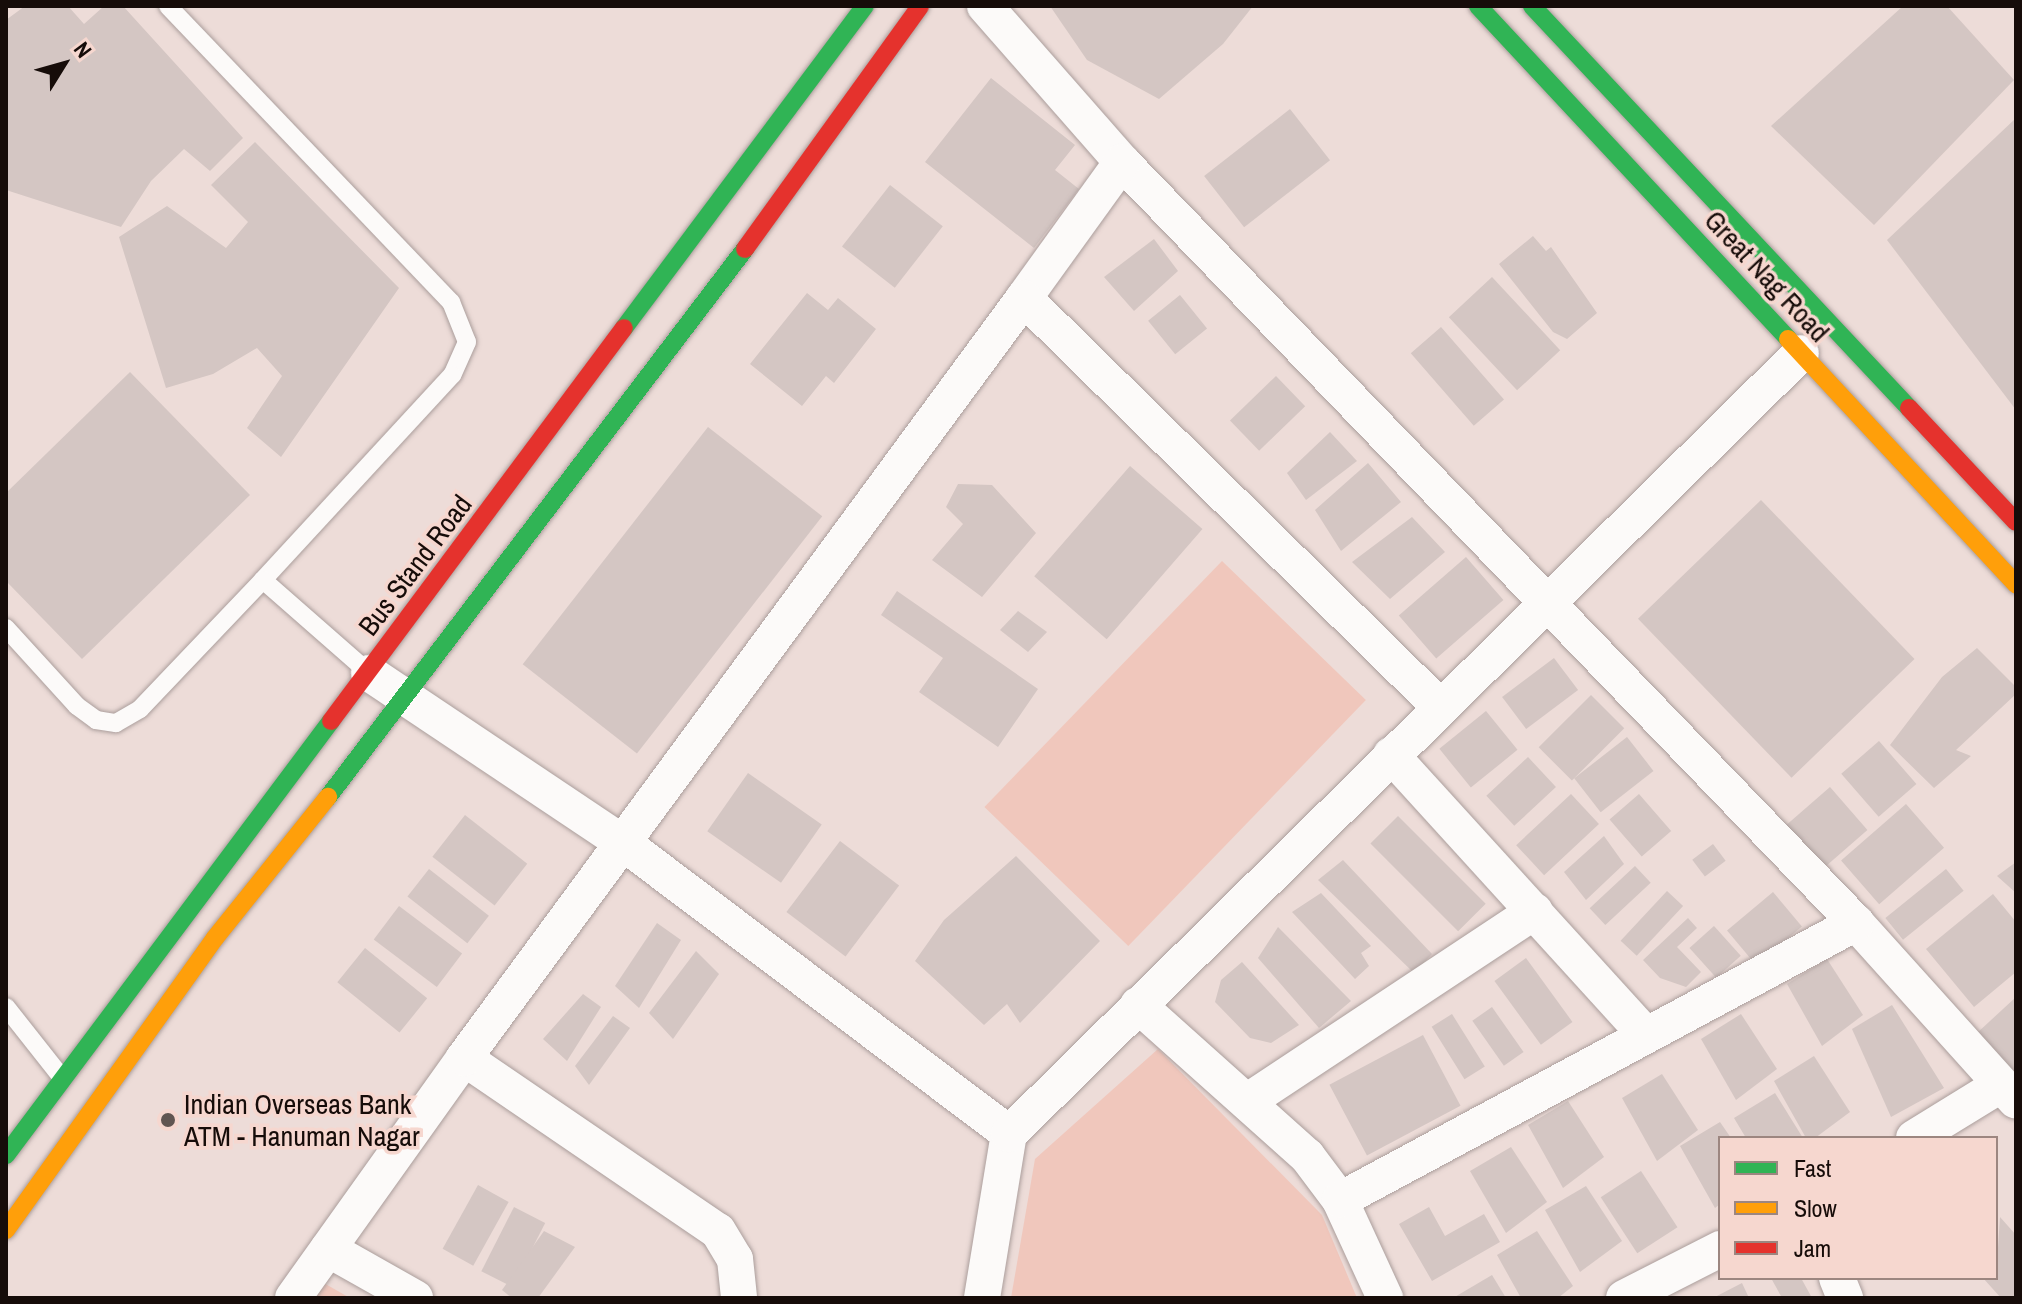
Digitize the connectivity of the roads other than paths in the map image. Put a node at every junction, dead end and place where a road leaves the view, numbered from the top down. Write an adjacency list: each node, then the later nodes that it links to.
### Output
1 (168, 6): 11 (lane)
2 (865, 6): 15 (main road, Bus Stand Road)
3 (920, 6): 16 (main road)
4 (985, 6): 7 (street)
5 (1478, 6): 9 (main road, Great Nag Road)
6 (1532, 6): 10 (main road, Great Nag Road)
7 (1122, 162): 8 (street); 13 (street)
8 (1024, 298): 17 (street); 19 (street)
9 (1801, 353): 12 (main road, Great Nag Road); 13 (street)
10 (2016, 522)
11 (263, 580): 14 (lane); 15 (lane)
12 (2016, 584)
13 (1546, 605): 17 (street); 21 (street)
14 (6, 628)
15 (369, 673): 16 (street); 26 (main road, Bus Stand Road)
16 (406, 700): 19 (street); 33 (main road)
17 (1440, 707): 18 (street)
18 (1391, 755): 20 (street); 22 (street)
19 (626, 845): 25 (street); 29 (street)
20 (1535, 911): 24 (street); 28 (street)
21 (1856, 923): 24 (street); 27 (street)
22 (1138, 1005): 28 (street); 29 (street)
23 (6, 1007): 26 (lane)
24 (1644, 1033): 32 (street)
25 (464, 1058): 34 (street); 38 (street)
26 (62, 1078): 31 (main road, Bus Stand Road)
27 (2008, 1093): 30 (street)
28 (1248, 1101): 32 (street)
29 (1009, 1134): 39 (street)
30 (1918, 1136)
31 (6, 1155)
32 (1340, 1200): 40 (street)
33 (6, 1230)
34 (328, 1249): 36 (street); 37 (street)
35 (1718, 1250): 41 (street)
36 (293, 1298)
37 (415, 1298)
38 (739, 1298)
39 (982, 1298)
40 (1385, 1298)
41 (1624, 1298)

